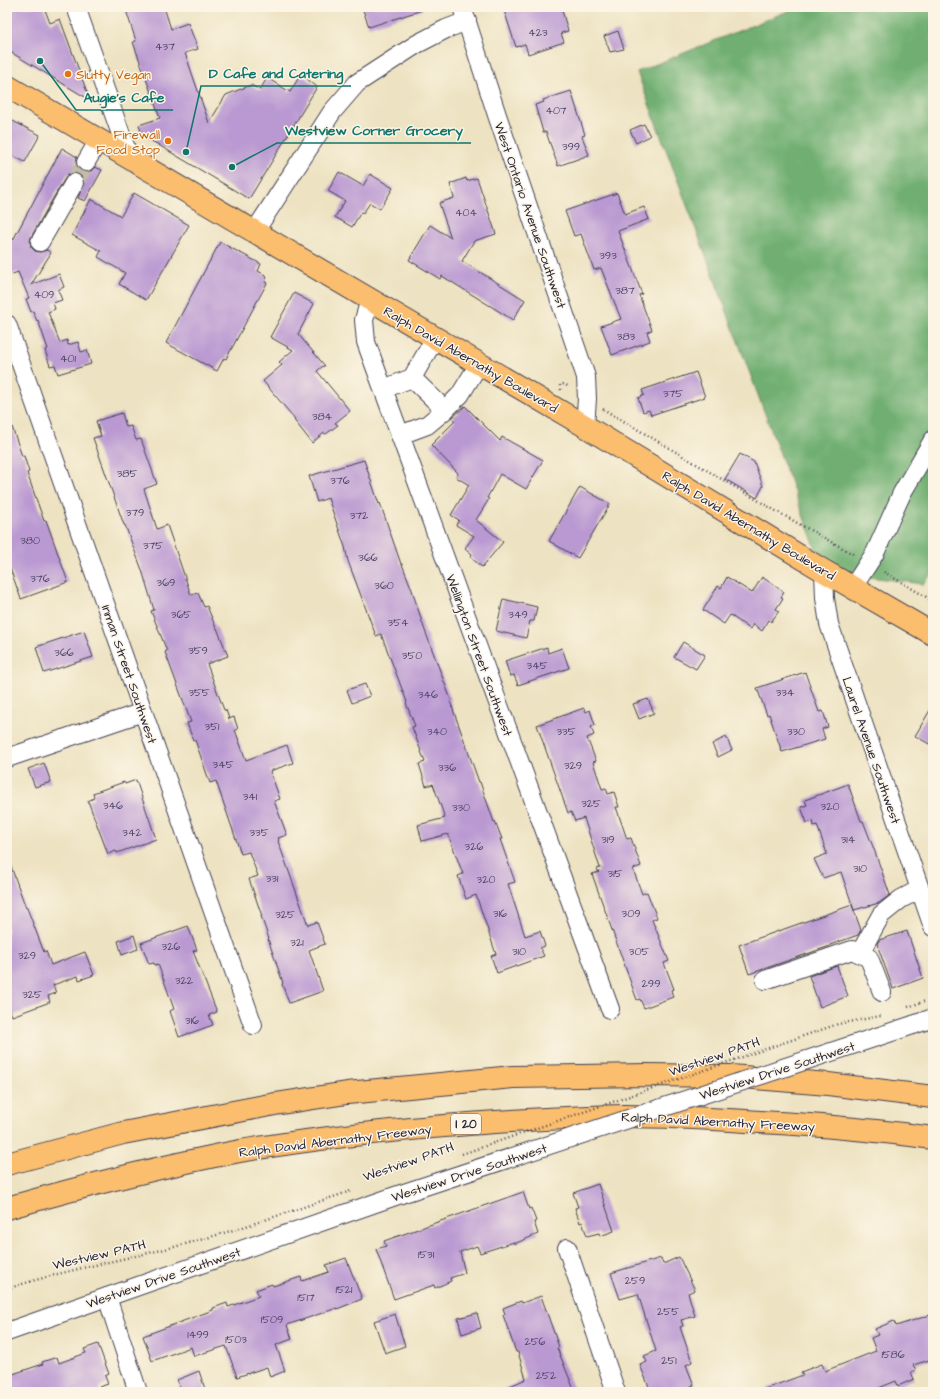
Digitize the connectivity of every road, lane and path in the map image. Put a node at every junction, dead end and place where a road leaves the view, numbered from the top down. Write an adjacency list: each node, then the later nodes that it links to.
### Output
1 (76, 7): 5 (street)
2 (465, 14): 8 (street); 20 (street, West Ontario Avenue Southwest)
3 (7, 86): 4 (main road, Ralph David Abernathy Boulevard)
4 (99, 140): 5 (main road, Ralph David Abernathy Boulevard); 6 (street)
5 (129, 157): 8 (main road, Ralph David Abernathy Boulevard)
6 (86, 162)
7 (74, 183): 9 (street)
8 (255, 231): 10 (main road, Ralph David Abernathy Boulevard)
9 (40, 242)
10 (370, 299): 12 (main road, Ralph David Abernathy Boulevard); 17 (street, Wellington Street Southwest)
11 (7, 324): 29 (street, Inman Street Southwest)
12 (436, 338): 13 (main road, Ralph David Abernathy Boulevard); 14 (street)
13 (479, 364): 18 (street); 20 (main road, Ralph David Abernathy Boulevard)
14 (412, 378): 17 (street); 18 (street)
15 (566, 385): 16 (path)
16 (560, 388)
17 (383, 389): 21 (street, Wellington Street Southwest)
18 (445, 410): 21 (street)
19 (608, 413): 23 (path)
20 (585, 426): 24 (main road, Ralph David Abernathy Boulevard)
21 (400, 435): 38 (street, Wellington Street Southwest)
22 (933, 440): 26 (street)
23 (855, 555)
24 (824, 571): 26 (main road, Ralph David Abernathy Boulevard); 31 (street, Laurel Avenue Southwest)
25 (882, 571): 27 (path)
26 (853, 587): 28 (main road, Ralph David Abernathy Boulevard)
27 (933, 601)
28 (933, 634)
29 (143, 712): 30 (street); 41 (street, Inman Street Southwest)
30 (7, 758)
31 (920, 889): 32 (street, Laurel Avenue Southwest); 33 (street)
32 (933, 928)
33 (860, 953): 34 (street); 35 (street)
34 (765, 980)
35 (882, 992)
36 (925, 1001): 37 (path, bridge)
37 (904, 1008)
38 (610, 1009)
39 (883, 1016): 44 (path, Westview PATH, bridge)
40 (933, 1018): 50 (street, Westview Drive Southwest, bridge)
41 (253, 1025)
42 (933, 1097): 45 (main road)
43 (933, 1138): 47 (main road, Ralph David Abernathy Freeway / I 20)
44 (456, 1156)
45 (7, 1164)
46 (358, 1189): 49 (path, Westview PATH)
47 (7, 1208)
48 (567, 1248): 53 (street)
49 (7, 1289)
50 (107, 1297): 51 (street, Westview Drive Southwest); 52 (street)
51 (7, 1332)
52 (138, 1392)
53 (616, 1392)

